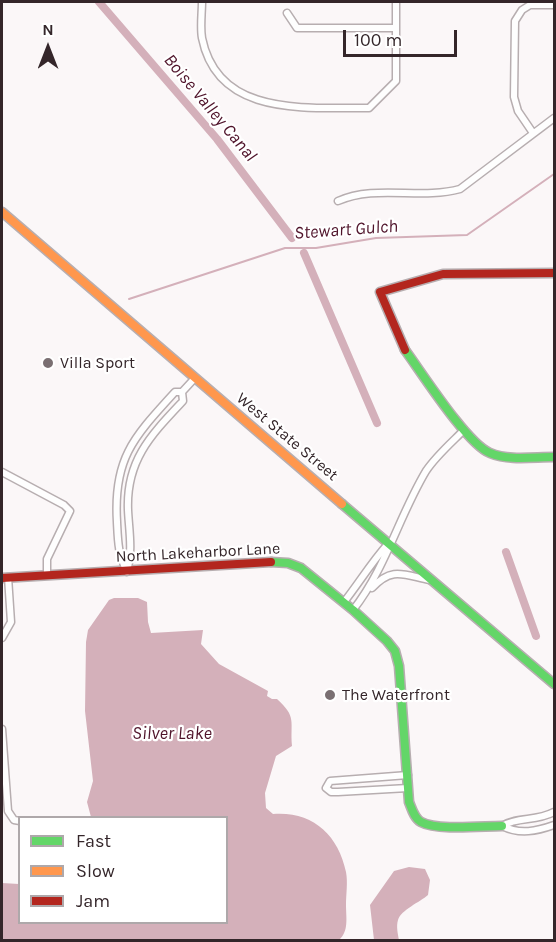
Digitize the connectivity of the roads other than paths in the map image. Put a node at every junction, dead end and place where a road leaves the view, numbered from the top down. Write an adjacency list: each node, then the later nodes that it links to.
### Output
1 (202, 2): 5 (street)
2 (396, 2): 5 (street)
3 (555, 5): 7 (street)
4 (286, 14): 5 (street)
5 (396, 28)
6 (555, 118): 7 (street)
7 (533, 133): 8 (street)
8 (338, 201)
9 (2, 212): 11 (street, West State Street)
10 (555, 273): 13 (street)
11 (194, 378): 12 (street); 16 (street, West State Street)
12 (182, 392): 17 (street); 17 (street)
13 (464, 430): 14 (street); 16 (street)
14 (555, 457)
15 (2, 472): 18 (street)
16 (389, 543): 20 (street, West State Street); 21 (street); 22 (street)
17 (127, 572): 18 (street, North Lakeharbor Lane); 22 (street, North Lakeharbor Lane)
18 (47, 574): 19 (street, North Lakeharbor Lane)
19 (5, 578): 24 (street)
20 (434, 581): 21 (street); 25 (street, West State Street)
21 (365, 595): 23 (street)
22 (344, 602): 23 (street, North Lakeharbor Lane)
23 (354, 610): 27 (street, North Lakeharbor Lane)
24 (2, 638)
25 (555, 684)
26 (2, 729): 30 (street)
27 (408, 775): 28 (street, North Lakeharbor Lane); 28 (street)
28 (408, 788): 32 (street, North Lakeharbor Lane)
29 (555, 812): 32 (street, North Lakeharbor Lane)
30 (18, 820)
31 (555, 825): 32 (street, North Lakeharbor Lane)
32 (502, 826)

